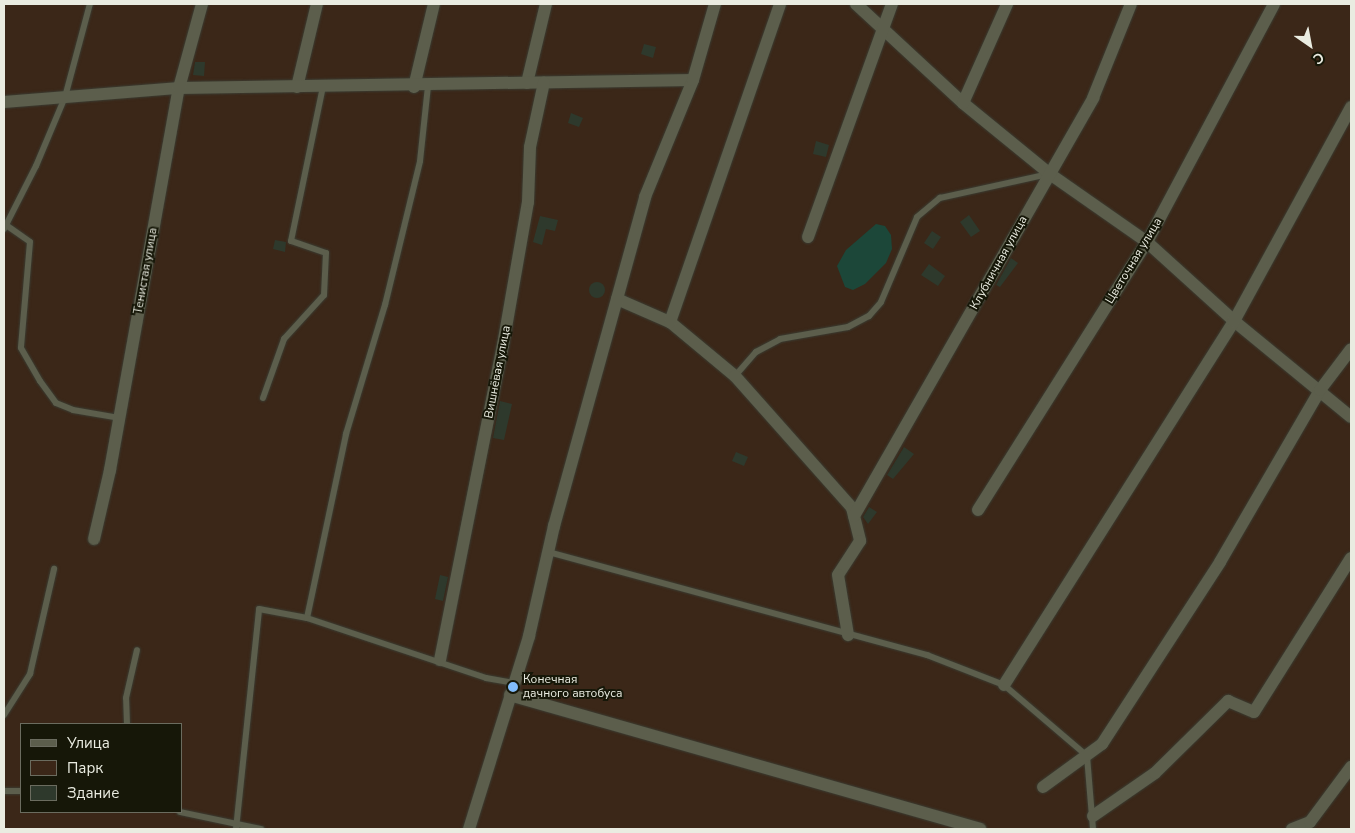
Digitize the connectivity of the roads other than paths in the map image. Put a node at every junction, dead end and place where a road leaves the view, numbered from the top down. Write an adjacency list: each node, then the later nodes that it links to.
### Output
1 (90, 4): 22 (lane)
2 (202, 4): 21 (street, Тенистая улица)
3 (317, 4): 18 (street)
4 (434, 4): 20 (street)
5 (546, 4): 16 (street)
6 (715, 4): 14 (street)
7 (780, 4): 32 (street)
8 (856, 4): 13 (street)
9 (892, 4): 13 (street)
10 (1007, 4): 24 (street)
11 (1131, 4): 26 (street, Клубничная улица)
12 (1274, 4): 29 (street, Цветочная улица)
13 (883, 27): 24 (street); 28 (street)
14 (693, 80): 15 (street); 30 (street)
15 (544, 82): 16 (street); 48 (street, Вишнёвая улица)
16 (527, 83): 17 (street)
17 (428, 86): 20 (street); 45 (lane)
18 (297, 87): 19 (street); 21 (street)
19 (323, 87): 20 (street); 36 (lane)
20 (414, 87)
21 (179, 88): 22 (street); 38 (street, Тенистая улица)
22 (65, 97): 23 (street); 27 (lane)
23 (4, 102)
24 (963, 103): 26 (street)
25 (1351, 107): 31 (street)
26 (1050, 174): 29 (street); 34 (lane); 40 (street, Клубничная улица)
27 (5, 227): 38 (lane)
28 (808, 237)
29 (1147, 242): 31 (street); 39 (street, Цветочная улица)
30 (617, 299): 32 (street); 42 (street)
31 (1234, 321): 35 (street); 49 (street)
32 (670, 322): 34 (street)
33 (1351, 349): 35 (street)
34 (735, 376): 40 (street)
35 (1320, 390): 37 (street); 53 (street)
36 (264, 398)
37 (1351, 417)
38 (120, 418): 41 (street, Тенистая улица)
39 (978, 510)
40 (854, 516): 46 (street)
41 (94, 539)
42 (547, 552): 46 (lane); 50 (street)
43 (1351, 558): 59 (street)
44 (54, 569): 51 (lane)
45 (308, 618): 48 (lane); 60 (lane)
46 (848, 635): 49 (lane)
47 (136, 650): 52 (lane)
48 (440, 660): 50 (lane)
49 (1004, 684): 53 (lane)
50 (512, 689): 62 (street); 63 (street)
51 (4, 715)
52 (127, 723)
53 (1087, 756): 55 (street); 59 (lane)
54 (1351, 767): 65 (street)
55 (1043, 787)
56 (4, 791): 57 (lane)
57 (20, 791)
58 (182, 813): 60 (lane)
59 (1093, 816): 64 (lane)
60 (237, 827): 61 (lane)
61 (261, 829)
62 (469, 829)
63 (980, 829)
64 (1093, 829)
65 (1292, 829)

